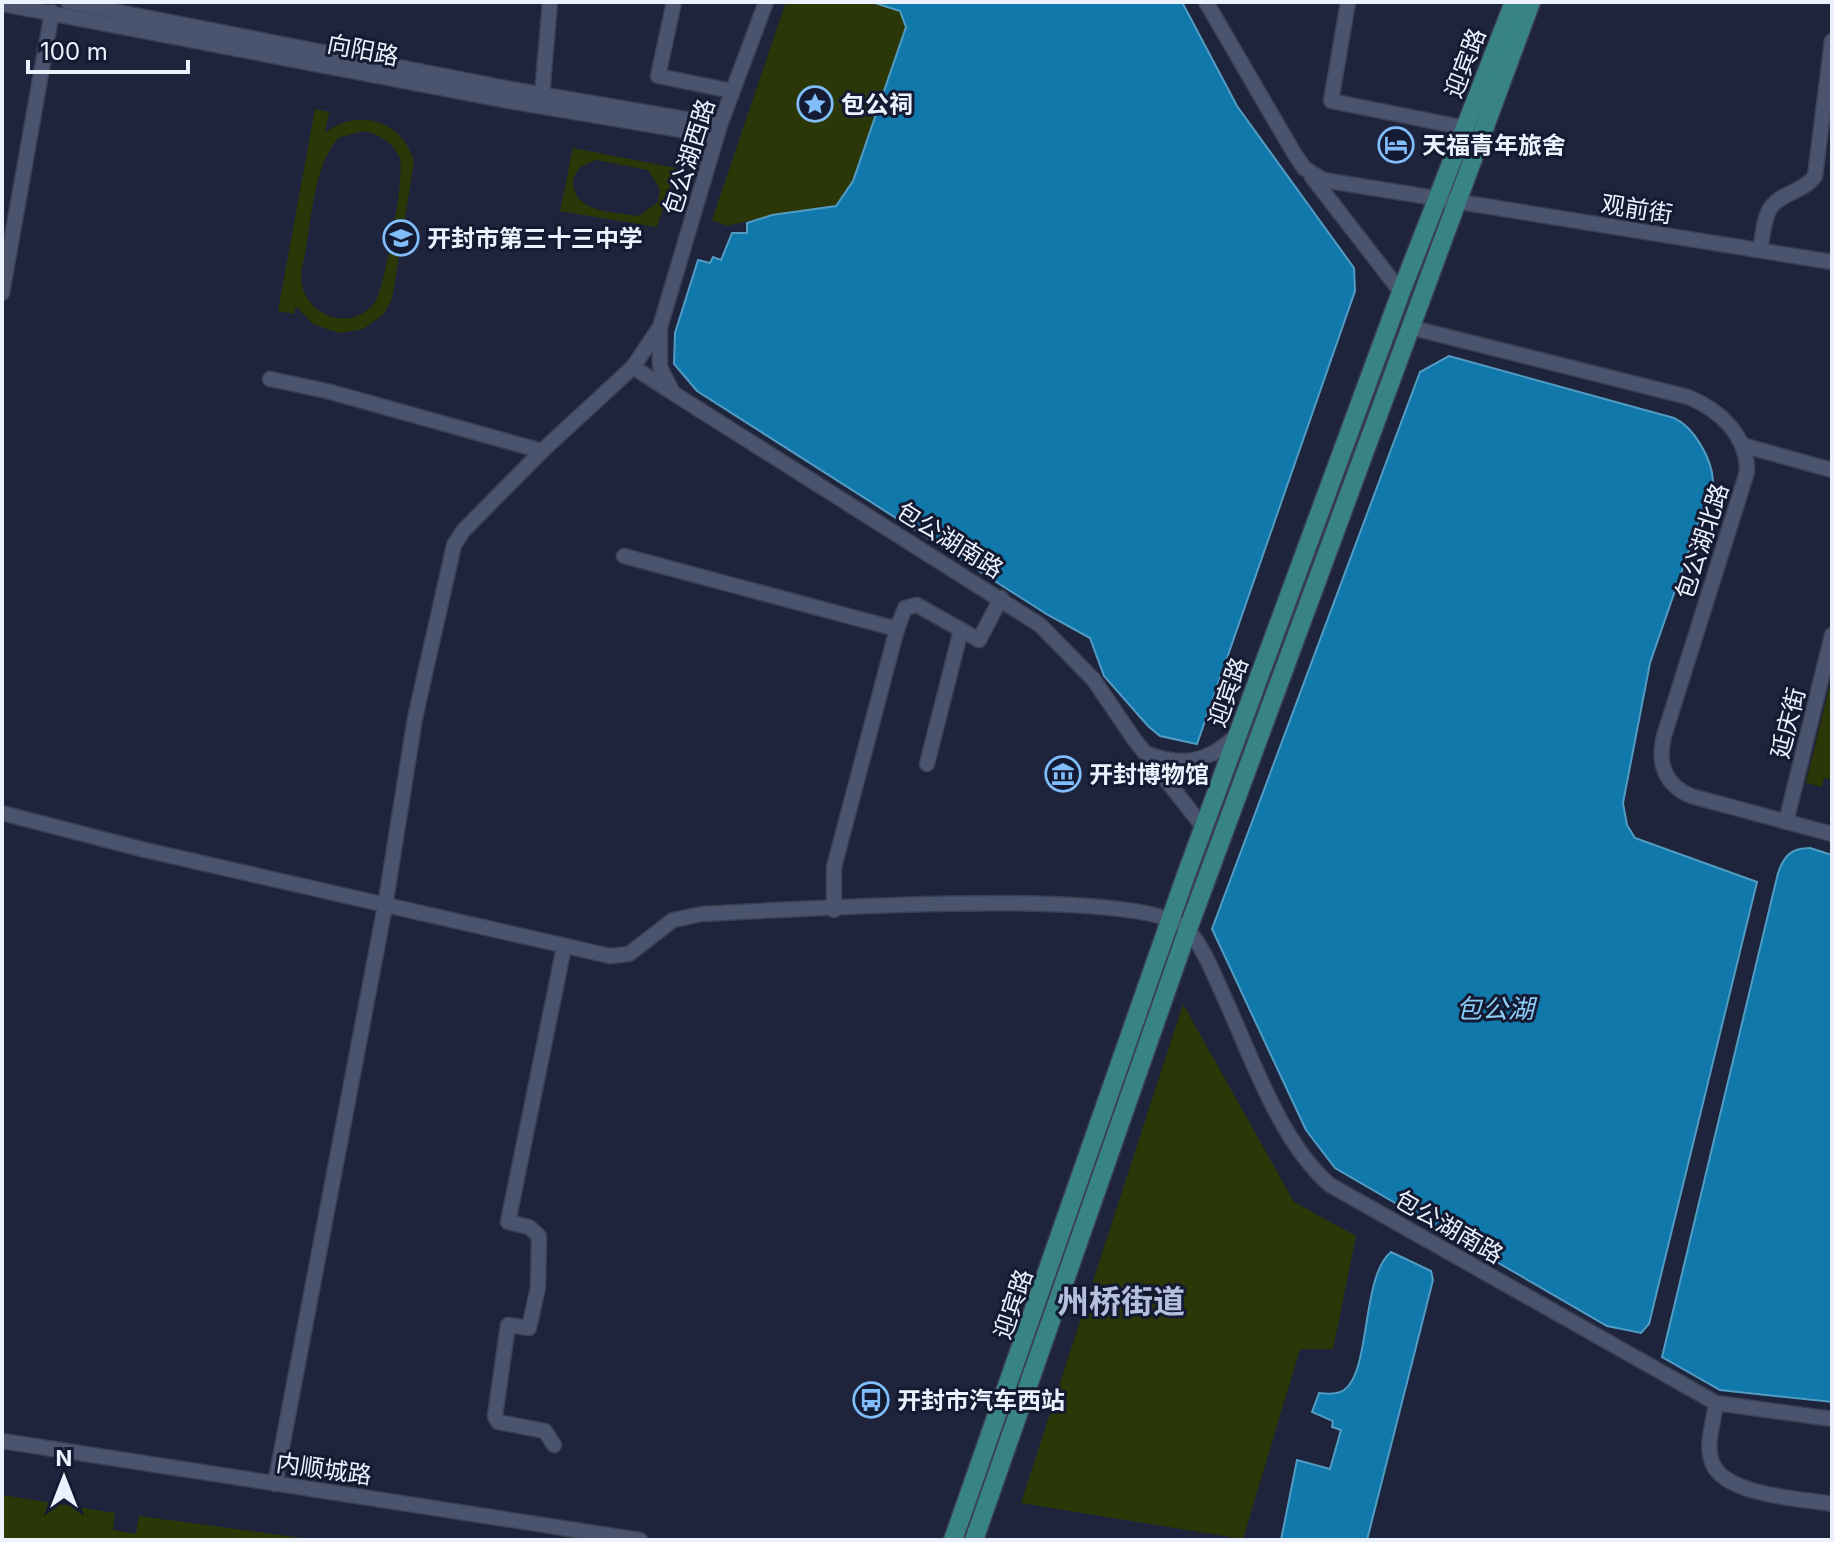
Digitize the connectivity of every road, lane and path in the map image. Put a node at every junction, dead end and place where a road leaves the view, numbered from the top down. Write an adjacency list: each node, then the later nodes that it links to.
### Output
1 (550, 2): 12 (street)
2 (674, 2): 11 (street)
3 (766, 2): 11 (street, 包公湖西路)
4 (1206, 2): 15 (street)
5 (1348, 2): 13 (street)
6 (1514, 2): 13 (main road, 迎宾路)
7 (1531, 2): 17 (main road, 迎宾路)
8 (2, 4): 9 (street, 向阳路)
9 (62, 6): 12 (street, 向阳路); 14 (street, 向阳路); 21 (street)
10 (1832, 41): 18 (street)
11 (732, 91): 14 (street, 包公湖西路)
12 (542, 95): 14 (street, 向阳路)
13 (1466, 128): 16 (main road, 迎宾路)
14 (718, 131): 22 (street, 包公湖西路)
15 (1304, 168): 16 (street); 20 (street)
16 (1435, 200): 17 (street, 观前街); 20 (main road, 迎宾路)
17 (1455, 203): 18 (street, 观前街); 23 (main road, 迎宾路)
18 (1760, 250): 19 (street, 观前街)
19 (1832, 262)
20 (1401, 292): 35 (main road, 迎宾路)
21 (2, 293)
22 (660, 327): 24 (street, 包公湖西路); 26 (street)
23 (1413, 328): 27 (street); 44 (main road, 迎宾路)
24 (633, 367): 26 (street, 包公湖南路); 28 (street, 包公湖西路)
25 (270, 379): 28 (street)
26 (673, 393): 31 (street, 包公湖南路)
27 (1742, 445): 29 (street); 39 (street, 包公湖北路)
28 (542, 451): 42 (street, 包公湖西路)
29 (1832, 470)
30 (624, 556): 32 (street)
31 (1001, 598): 33 (street); 36 (street, 包公湖南路)
32 (897, 629): 33 (street); 43 (street)
33 (961, 630): 37 (street)
34 (1832, 635): 39 (street, 延庆街)
35 (1239, 733): 36 (street); 40 (main road, 迎宾路)
36 (1145, 753): 40 (street, 包公湖南路)
37 (927, 764)
38 (2, 813): 42 (street)
39 (1786, 822): 41 (street, 包公湖北路)
40 (1204, 828): 44 (main road, 迎宾路)
41 (1832, 834)
42 (385, 906): 45 (street); 50 (street, 包公湖西路)
43 (834, 910): 44 (street); 45 (street)
44 (1180, 924): 46 (street, 包公湖南路); 53 (main road, 迎宾路); 54 (main road, 迎宾路)
45 (564, 947): 49 (street)
46 (1716, 1403): 47 (street, 包公湖南路); 51 (street)
47 (1832, 1419)
48 (2, 1441): 50 (street, 内顺城路)
49 (554, 1445)
50 (275, 1484): 52 (street, 内顺城路)
51 (1832, 1504)
52 (640, 1540)
53 (953, 1540)
54 (974, 1540)

